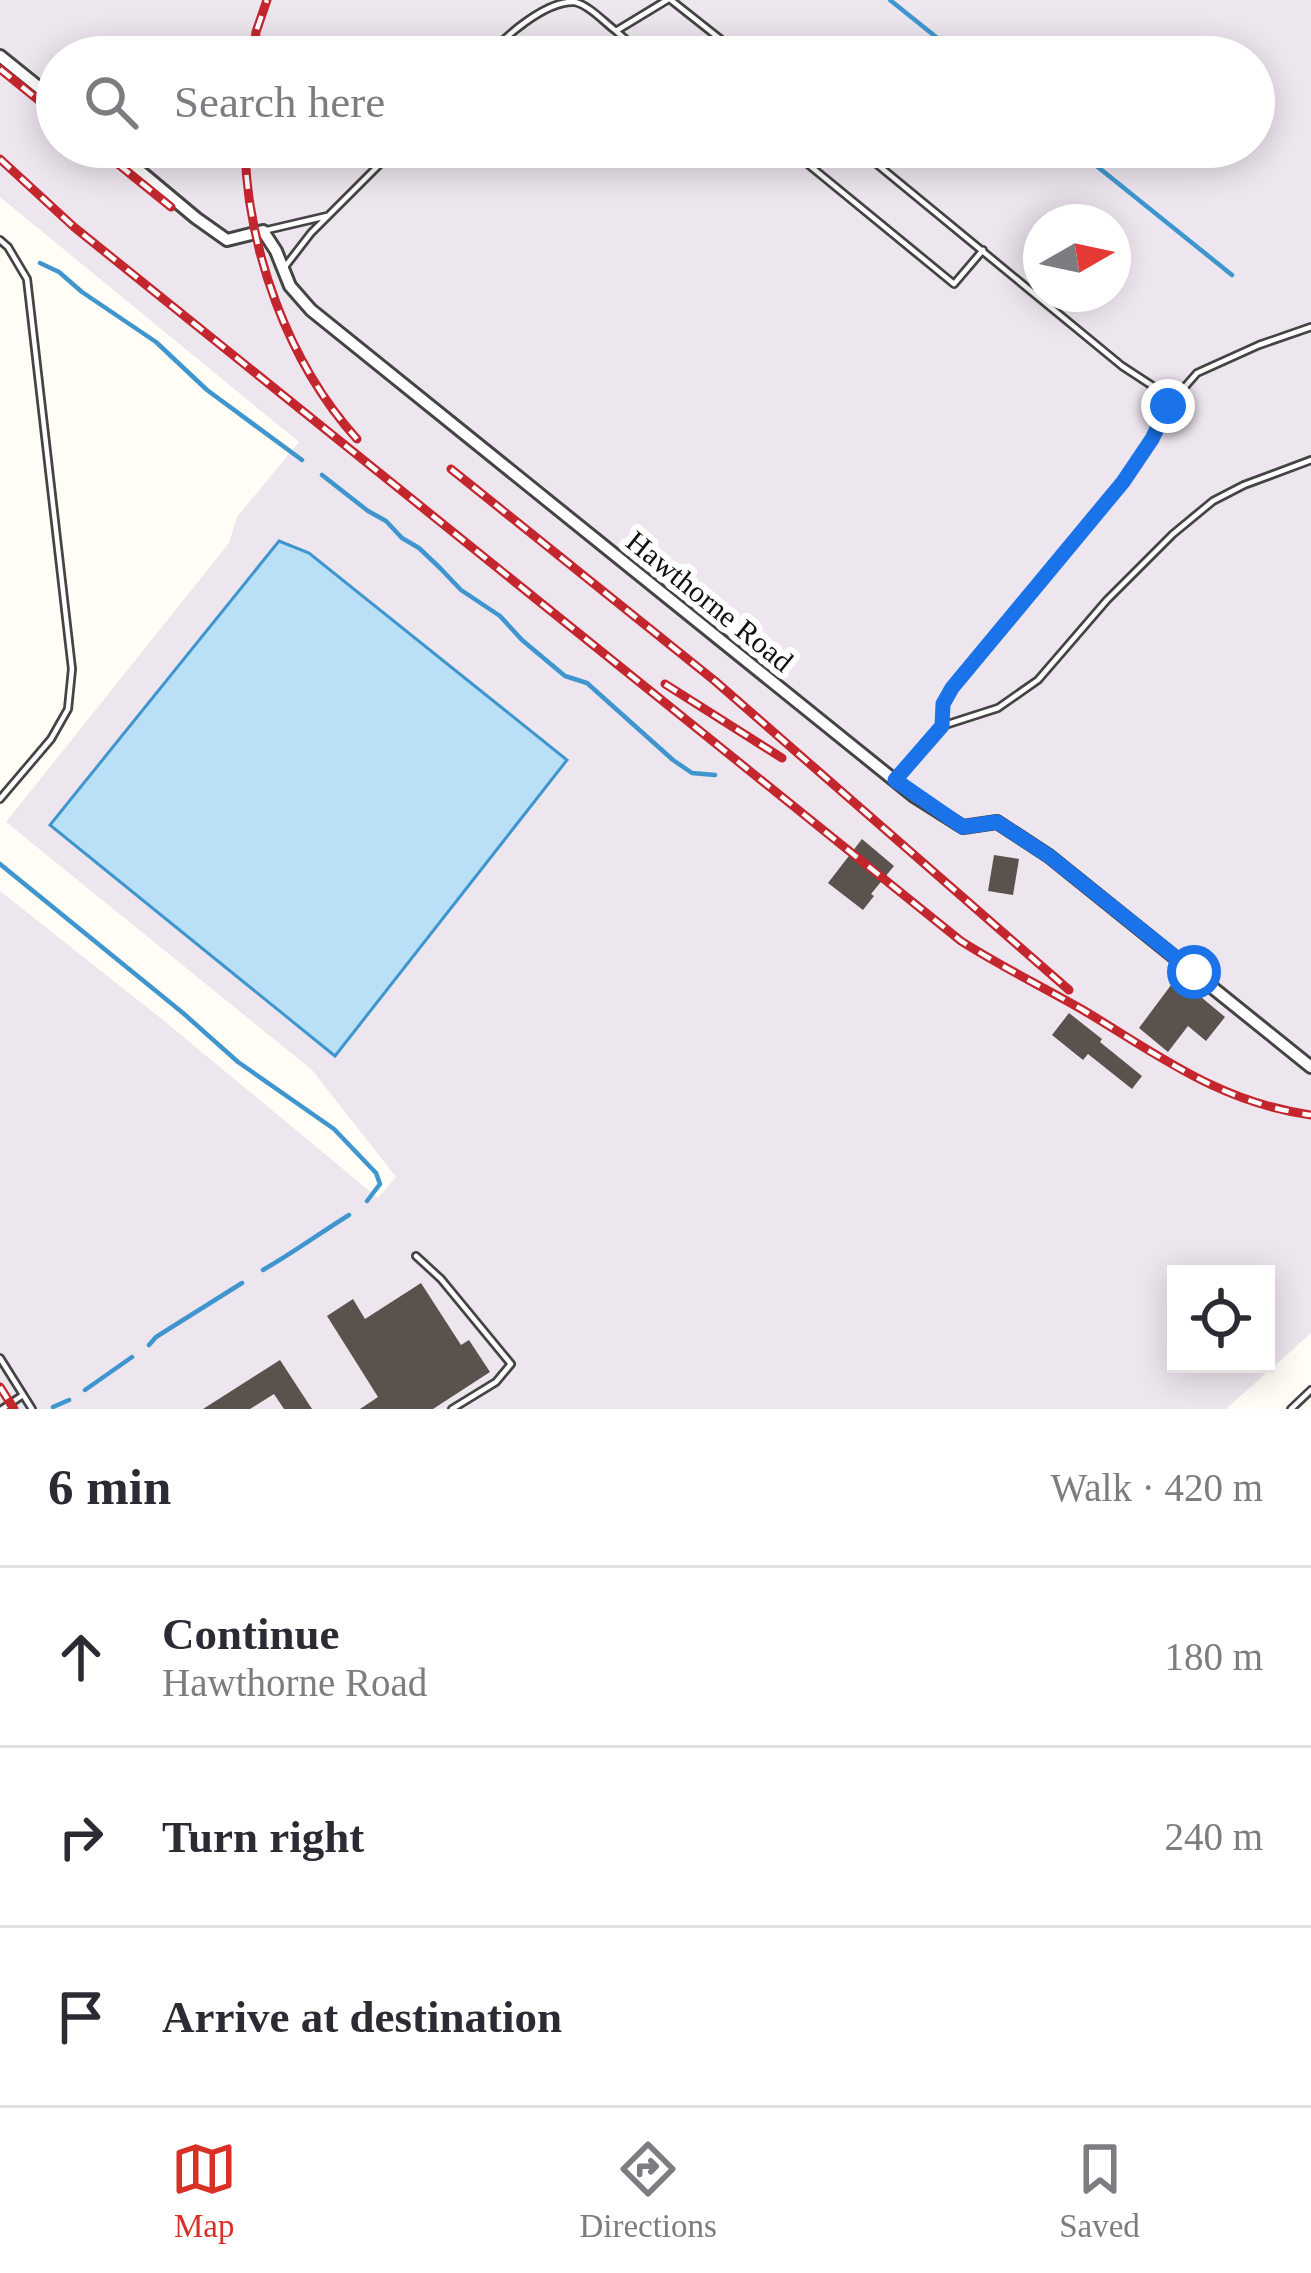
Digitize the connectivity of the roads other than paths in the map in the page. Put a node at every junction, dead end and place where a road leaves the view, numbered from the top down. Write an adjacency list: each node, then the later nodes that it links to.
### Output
1 (669, 0): 2 (lane); 5 (lane)
2 (616, 31): 3 (lane); 4 (lane)
3 (507, 36)
4 (622, 36)
5 (716, 36)
6 (0, 56): 7 (street)
7 (36, 85)
8 (136, 168): 13 (street)
9 (377, 168): 12 (lane)
10 (813, 168): 15 (lane)
11 (882, 168): 15 (lane)
12 (332, 214): 13 (lane); 16 (lane)
13 (263, 231): 16 (street, Hawthorne Road)
14 (0, 240): 22 (lane)
15 (983, 250): 18 (lane)
16 (284, 268): 21 (street, Hawthorne Road)
17 (1311, 327): 18 (lane)
18 (1174, 400): 20 (lane)
19 (1311, 460): 20 (lane)
20 (942, 726): 21 (lane)
21 (895, 780): 23 (street, Hawthorne Road)
22 (0, 800)
23 (1311, 1067)
24 (416, 1256): 30 (lane)
25 (0, 1358): 27 (lane)
26 (1311, 1390): 31 (lane)
27 (23, 1395): 28 (lane); 29 (lane)
28 (2, 1409)
29 (32, 1409)
30 (452, 1409)
31 (1291, 1409)

